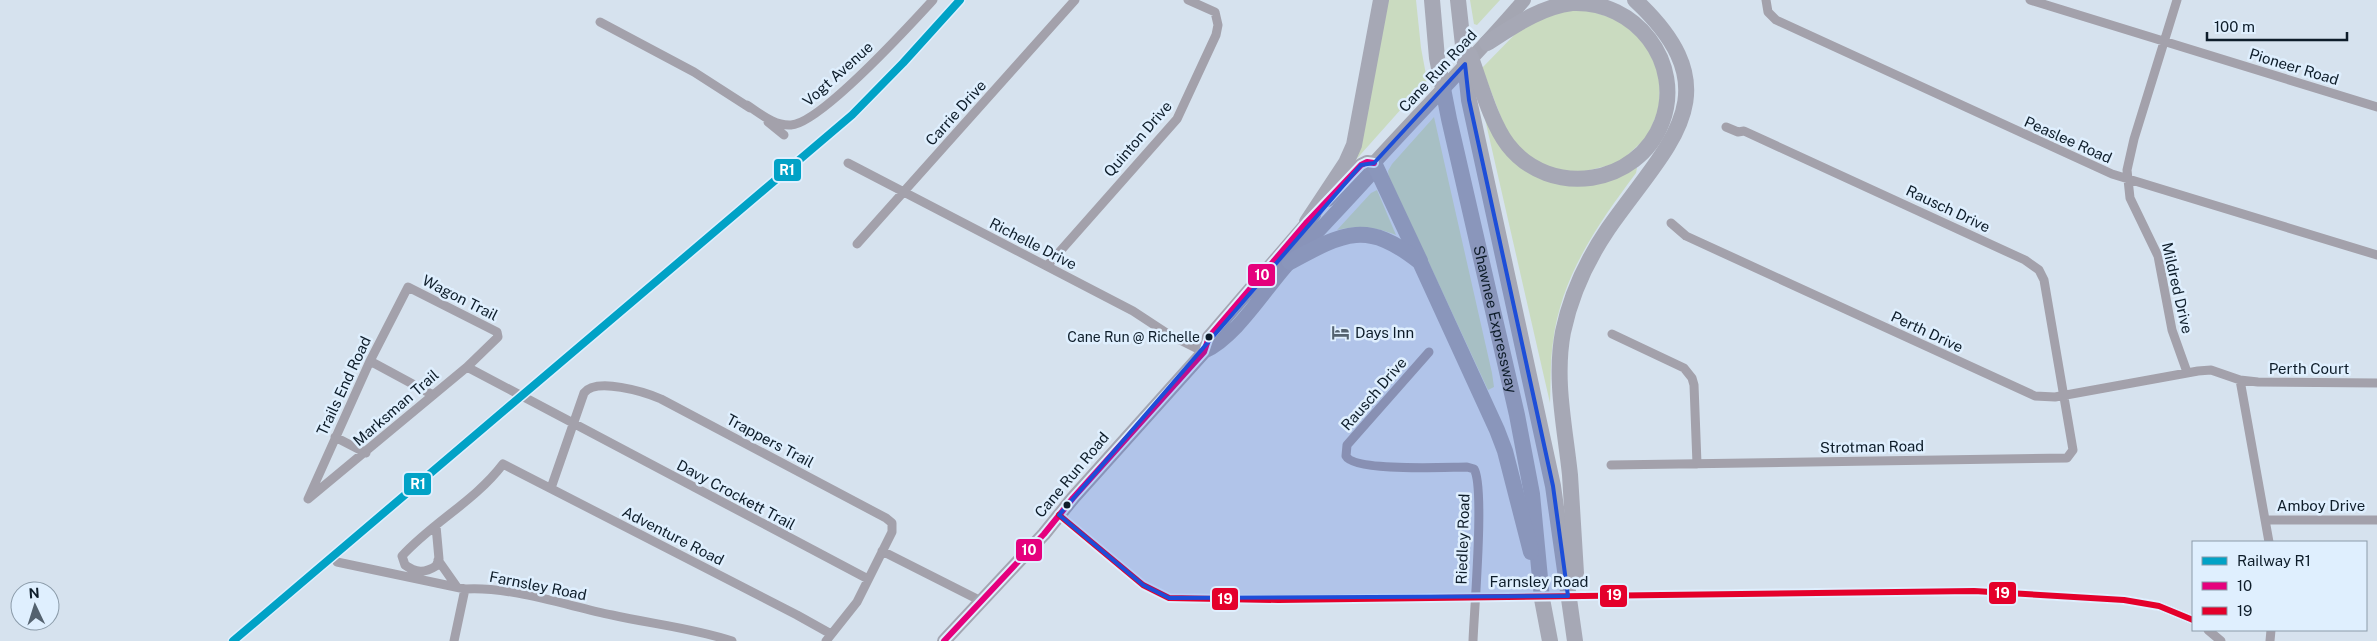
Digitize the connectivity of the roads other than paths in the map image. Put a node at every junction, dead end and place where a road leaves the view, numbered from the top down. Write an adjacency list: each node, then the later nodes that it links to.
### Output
1 (933, 0): 16 (street, Vogt Avenue)
2 (1075, 0): 23 (street, Carrie Drive)
3 (1188, 0): 30 (street, Quinton Drive)
4 (1382, 0): 24 (highway)
5 (1432, 0): 59 (highway, Shawnee Expressway)
6 (1458, 0): 13 (highway, Shawnee Expressway)
7 (1524, 0): 15 (highway, Cane Run Road)
8 (1635, 0): 61 (highway)
9 (2030, 0): 14 (street, Pioneer Road)
10 (2177, 0): 14 (street, Mildred Drive)
11 (1766, 4): 22 (street, Peaslee Road)
12 (600, 22): 16 (street, Vogt Avenue)
13 (1462, 32): 15 (highway); 61 (highway, Shawnee Expressway)
14 (2164, 42): 17 (street, Pioneer Road); 22 (street, Mildred Drive)
15 (1487, 43): 21 (highway, Cane Run Road)
16 (747, 105): 19 (street, Vogt Avenue)
17 (2377, 107)
18 (1726, 127): 42 (street, Rausch Drive)
19 (784, 135)
20 (848, 163): 23 (street, Richelle Drive)
21 (1374, 163): 24 (highway, Cane Run Road); 28 (highway, Cane Run Road); 29 (highway)
22 (2128, 179): 27 (street, Peaslee Road); 38 (street, Mildred Drive)
23 (904, 192): 26 (street, Carrie Drive); 30 (street, Richelle Drive)
24 (1307, 222): 34 (highway, Cane Run Road)
25 (1671, 224): 42 (street, Perth Drive)
26 (857, 244)
27 (2377, 255)
28 (1290, 262): 29 (highway); 34 (highway, Cane Run Road)
29 (1420, 262): 59 (highway)
30 (1047, 266): 34 (street, Richelle Drive)
31 (408, 287): 33 (street, Wagon Trail); 36 (street, Trails End Road)
32 (1612, 334): 46 (street)
33 (499, 335): 37 (street, Marksman Trail)
34 (1204, 352): 51 (highway, Cane Run Road)
35 (1429, 352): 48 (street, Rausch Drive)
36 (370, 361): 41 (street); 44 (street, Trails End Road)
37 (468, 367): 41 (street, Marksman Trail); 43 (street, Davy Crockett Trail)
38 (2187, 372): 39 (street); 42 (street, Perth Drive)
39 (2240, 380): 40 (street, Perth Court); 52 (street)
40 (2377, 383)
41 (433, 395): 45 (street, Marksman Trail)
42 (2065, 395): 46 (street, Strotman Road)
43 (574, 424): 49 (street); 56 (street, Trappers Trail); 60 (street, Davy Crockett Trail)
44 (334, 437): 45 (street); 50 (street, Trails End Road)
45 (366, 452): 50 (street, Marksman Trail)
46 (1697, 464): 47 (street, Strotman Road)
47 (1611, 465)
48 (1474, 469): 63 (street, Riedley Road)
49 (551, 488): 54 (street, Adventure Road); 69 (street, Adventure Road)
50 (308, 499)
51 (1059, 515): 63 (street, Farnsley Road); 64 (highway, Cane Run Road)
52 (2266, 520): 53 (street, Amboy Drive); 55 (street)
53 (2377, 520)
54 (436, 526): 57 (street); 57 (street)
55 (2269, 541)
56 (882, 551): 60 (street); 64 (street)
57 (438, 560): 62 (street)
58 (337, 562): 62 (street, Farnsley Road)
59 (1539, 566): 67 (highway, Shawnee Expressway)
60 (868, 579): 69 (street, Adventure Road)
61 (1567, 587): 68 (highway, Shawnee Expressway)
62 (461, 588): 70 (street); 71 (street, Farnsley Road)
63 (1475, 597): 65 (street, Farnsley Road); 73 (street, Riedley Road)
64 (981, 601): 72 (highway, Cane Run Road)
65 (2192, 620)
66 (2209, 631): 74 (street)
67 (1549, 633)
68 (1574, 633)
69 (828, 638)
70 (454, 641)
71 (732, 641)
72 (944, 641)
73 (1473, 641)
74 (2221, 641)

